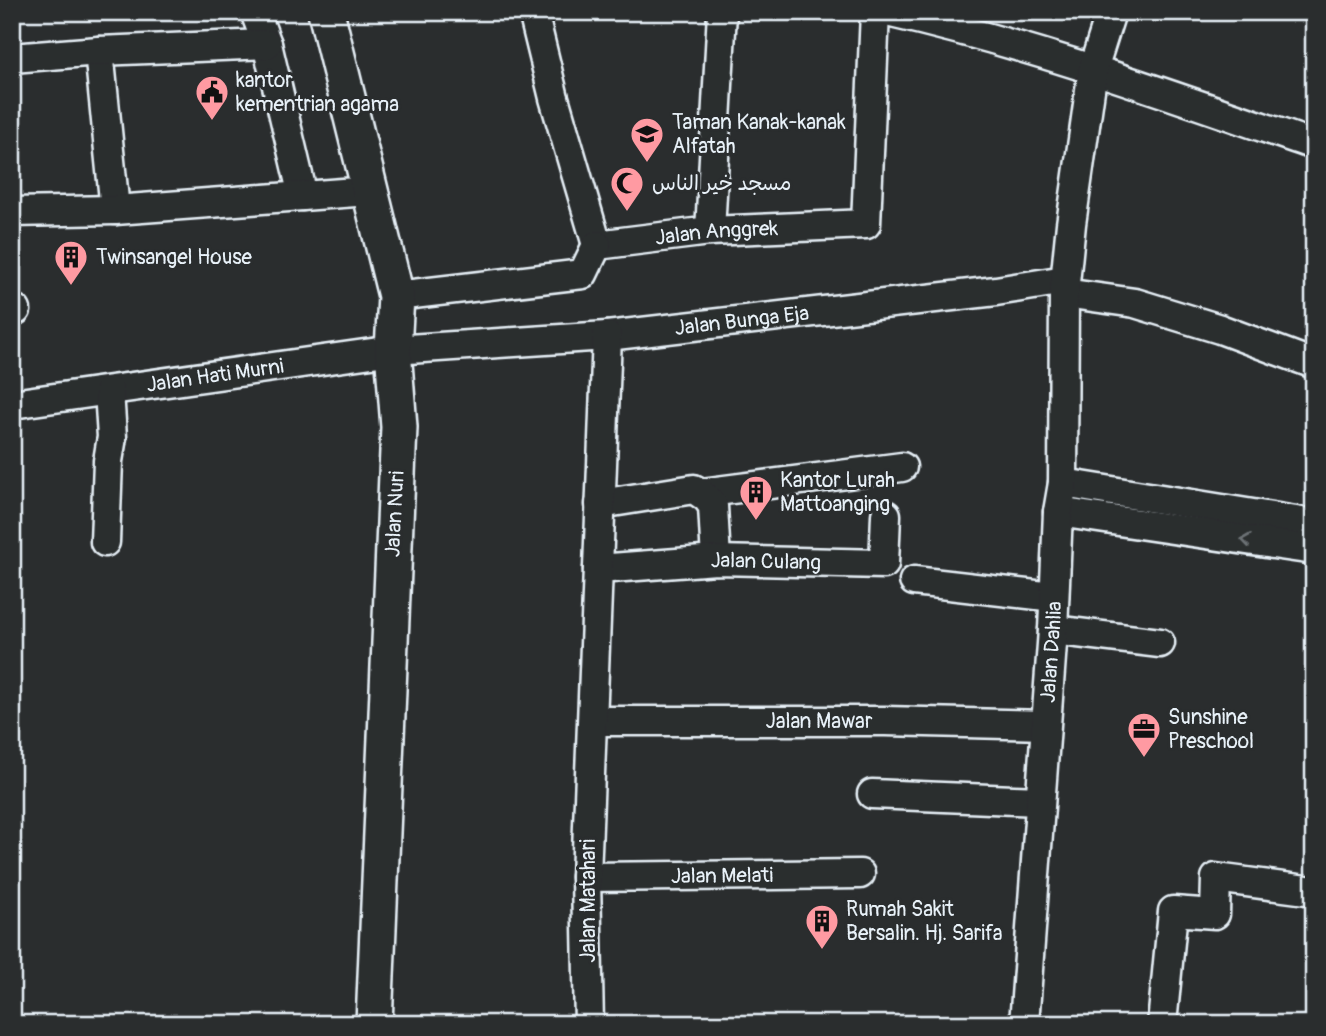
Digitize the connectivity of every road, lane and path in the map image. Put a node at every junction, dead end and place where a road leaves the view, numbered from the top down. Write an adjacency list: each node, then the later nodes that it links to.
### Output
1 (255, 12): 9 (street)
2 (326, 12): 14 (street, Jalan Nuri)
3 (533, 12): 19 (street)
4 (722, 12): 18 (street)
5 (875, 12): 18 (street, Jalan Anggrek)
6 (887, 12): 8 (street)
7 (1111, 12): 12 (street, Jalan Dahlia)
8 (950, 19): 12 (street)
9 (267, 44): 10 (street); 15 (street)
10 (99, 51): 11 (street); 16 (street)
11 (12, 58)
12 (1093, 69): 13 (street); 20 (street, Jalan Dahlia)
13 (1314, 145)
14 (369, 191): 15 (street); 21 (street, Jalan Nuri)
15 (303, 196): 16 (street)
16 (115, 211): 17 (street)
17 (12, 212)
18 (710, 231): 19 (street, Jalan Anggrek)
19 (597, 244): 21 (street)
20 (1065, 286): 22 (street, Jalan Bunga Eja); 24 (street, Jalan Bunga Eja); 28 (street, Jalan Dahlia)
21 (396, 296): 23 (street, Jalan Nuri)
22 (607, 336): 23 (street, Jalan Bunga Eja); 31 (street, Jalan Matahari)
23 (405, 349): 25 (street, Jalan Hati Murni); 52 (street, Jalan Nuri)
24 (1314, 364)
25 (109, 390): 26 (street, Jalan Hati Murni); 37 (street)
26 (12, 404)
27 (902, 467): 29 (street)
28 (1063, 483): 30 (street); 32 (street, Jalan Dahlia)
29 (701, 493): 31 (street); 39 (street)
30 (1152, 497): 35 (street); 36 (street)
31 (600, 504): 40 (street, Jalan Matahari)
32 (1058, 512): 35 (street); 42 (street, Jalan Dahlia)
33 (886, 515): 39 (street, Jalan Culang)
34 (1314, 524): 36 (street)
35 (1147, 525): 36 (street, one-way to 35)
36 (1282, 532): 38 (street)
37 (105, 542)
38 (1314, 550)
39 (716, 560): 40 (street, Jalan Culang)
40 (598, 569): 45 (street, Jalan Matahari)
41 (914, 581): 42 (street)
42 (1054, 597): 43 (street, Jalan Dahlia)
43 (1054, 630): 44 (street); 46 (street, Jalan Dahlia)
44 (1160, 643)
45 (593, 721): 46 (street, Jalan Mawar); 50 (street, Jalan Matahari)
46 (1045, 725): 48 (street, Jalan Dahlia)
47 (872, 794): 48 (street)
48 (1040, 801): 54 (street, Jalan Dahlia)
49 (860, 874): 50 (street, Jalan Melati)
50 (586, 877): 53 (street, Jalan Matahari)
51 (1314, 891): 55 (street)
52 (374, 1024)
53 (589, 1024)
54 (1024, 1024)
55 (1162, 1024)

